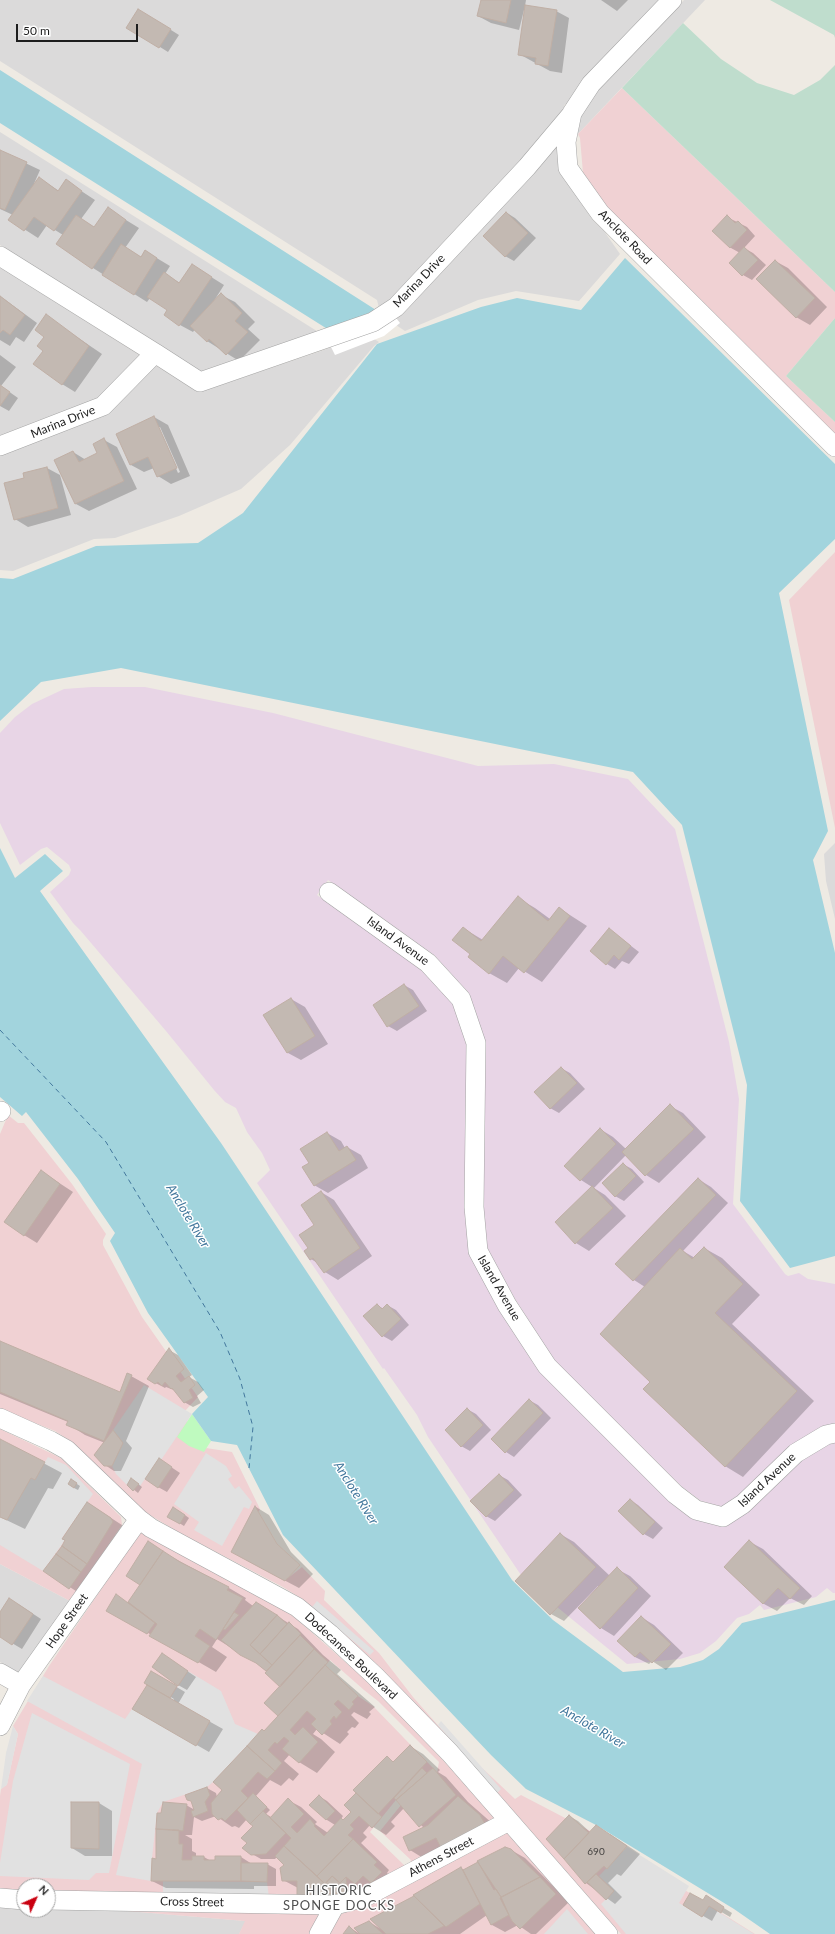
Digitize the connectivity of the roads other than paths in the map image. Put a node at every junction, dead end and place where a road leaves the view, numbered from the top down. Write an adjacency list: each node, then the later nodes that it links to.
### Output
1 (672, 0): 2 (street, Anclote Road)
2 (572, 113): 4 (street, Marina Drive); 6 (street, Anclote Road)
3 (0, 256): 4 (street, Marina Drive)
4 (155, 354): 5 (street, Marina Drive)
5 (0, 446)
6 (835, 447)
7 (329, 892): 9 (street, Island Avenue)
8 (0, 1418): 10 (street, Dodecanese Boulevard)
9 (835, 1433)
10 (139, 1519): 12 (street, Hope Street); 14 (street, Dodecanese Boulevard)
11 (0, 1673): 12 (street)
12 (21, 1684): 13 (street, Hope Street)
13 (0, 1726)
14 (509, 1821): 18 (street, Athens Street); 20 (street, Dodecanese Boulevard)
15 (0, 1898): 16 (street)
16 (16, 1899)
17 (56, 1900): 18 (street, Cross Street)
18 (335, 1905): 19 (street)
19 (320, 1934)
20 (608, 1934)

